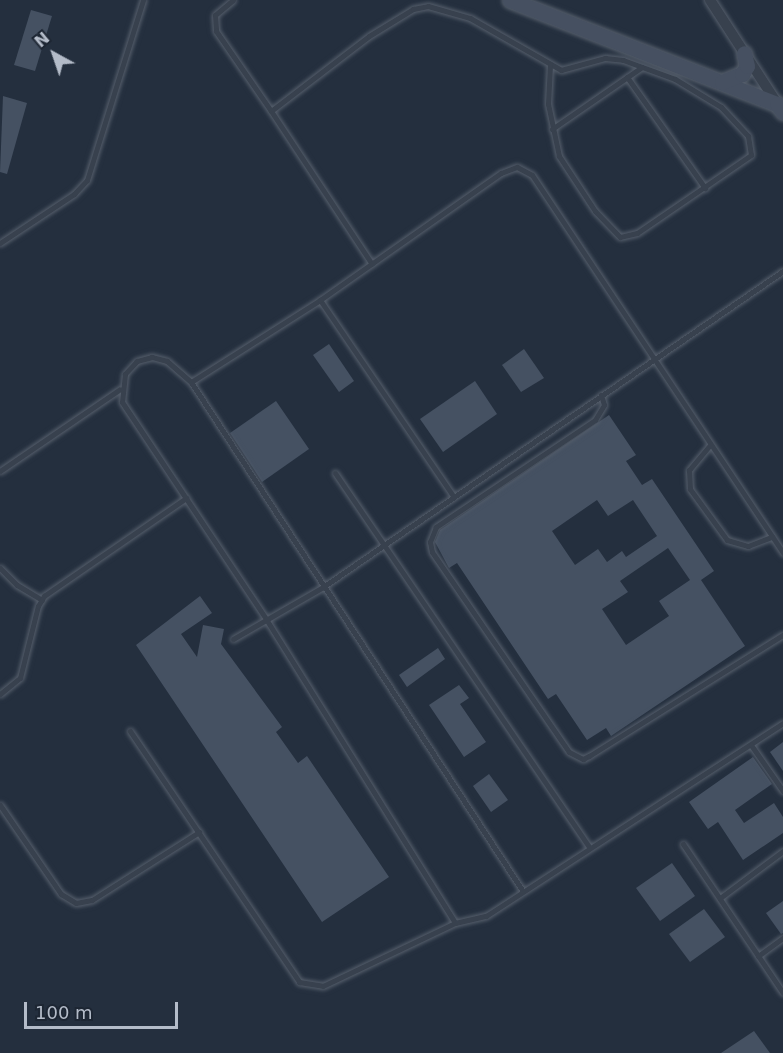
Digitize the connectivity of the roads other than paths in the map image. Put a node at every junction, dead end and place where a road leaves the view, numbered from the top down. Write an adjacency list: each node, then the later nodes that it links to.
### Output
1 (143, 0): 14 (lane)
2 (233, 0): 11 (lane)
3 (510, 0): 9 (street)
4 (710, 0): 5 (street)
5 (744, 53): 9 (street); 10 (street)
6 (549, 64): 7 (lane); 11 (lane); 12 (lane)
7 (642, 67): 8 (lane); 13 (lane)
8 (627, 77): 12 (lane); 13 (lane)
9 (722, 82): 10 (street)
10 (780, 108)
11 (271, 111): 15 (lane)
12 (552, 129): 13 (lane)
13 (705, 188)
14 (0, 243)
15 (372, 264): 17 (lane); 18 (lane)
16 (783, 271): 18 (lane)
17 (320, 300): 19 (lane); 25 (lane)
18 (653, 360): 21 (lane); 22 (lane)
19 (191, 382): 20 (lane); 31 (lane)
20 (120, 389): 23 (lane); 26 (lane)
21 (601, 395): 25 (lane); 34 (lane)
22 (710, 445): 27 (lane); 27 (lane)
23 (0, 471)
24 (335, 473): 28 (lane)
25 (453, 496): 28 (lane)
26 (186, 498): 32 (lane); 33 (lane)
27 (772, 537): 29 (lane)
28 (383, 544): 31 (lane); 44 (lane)
29 (783, 553)
30 (0, 568): 32 (lane)
31 (323, 587): 33 (lane); 46 (lane)
32 (42, 600): 36 (lane)
33 (266, 619): 35 (lane); 48 (lane)
34 (783, 635)
35 (233, 639)
36 (0, 694)
37 (783, 723): 39 (lane)
38 (130, 731): 42 (lane)
39 (751, 745): 40 (lane); 44 (lane)
40 (783, 791)
41 (0, 805): 42 (lane)
42 (198, 832): 48 (lane)
43 (683, 844): 47 (lane)
44 (590, 848): 46 (lane)
45 (783, 850): 47 (lane)
46 (522, 890): 48 (lane)
47 (720, 898): 50 (lane)
48 (455, 923)
49 (783, 938): 50 (lane)
50 (758, 956): 51 (lane)
51 (783, 993)

